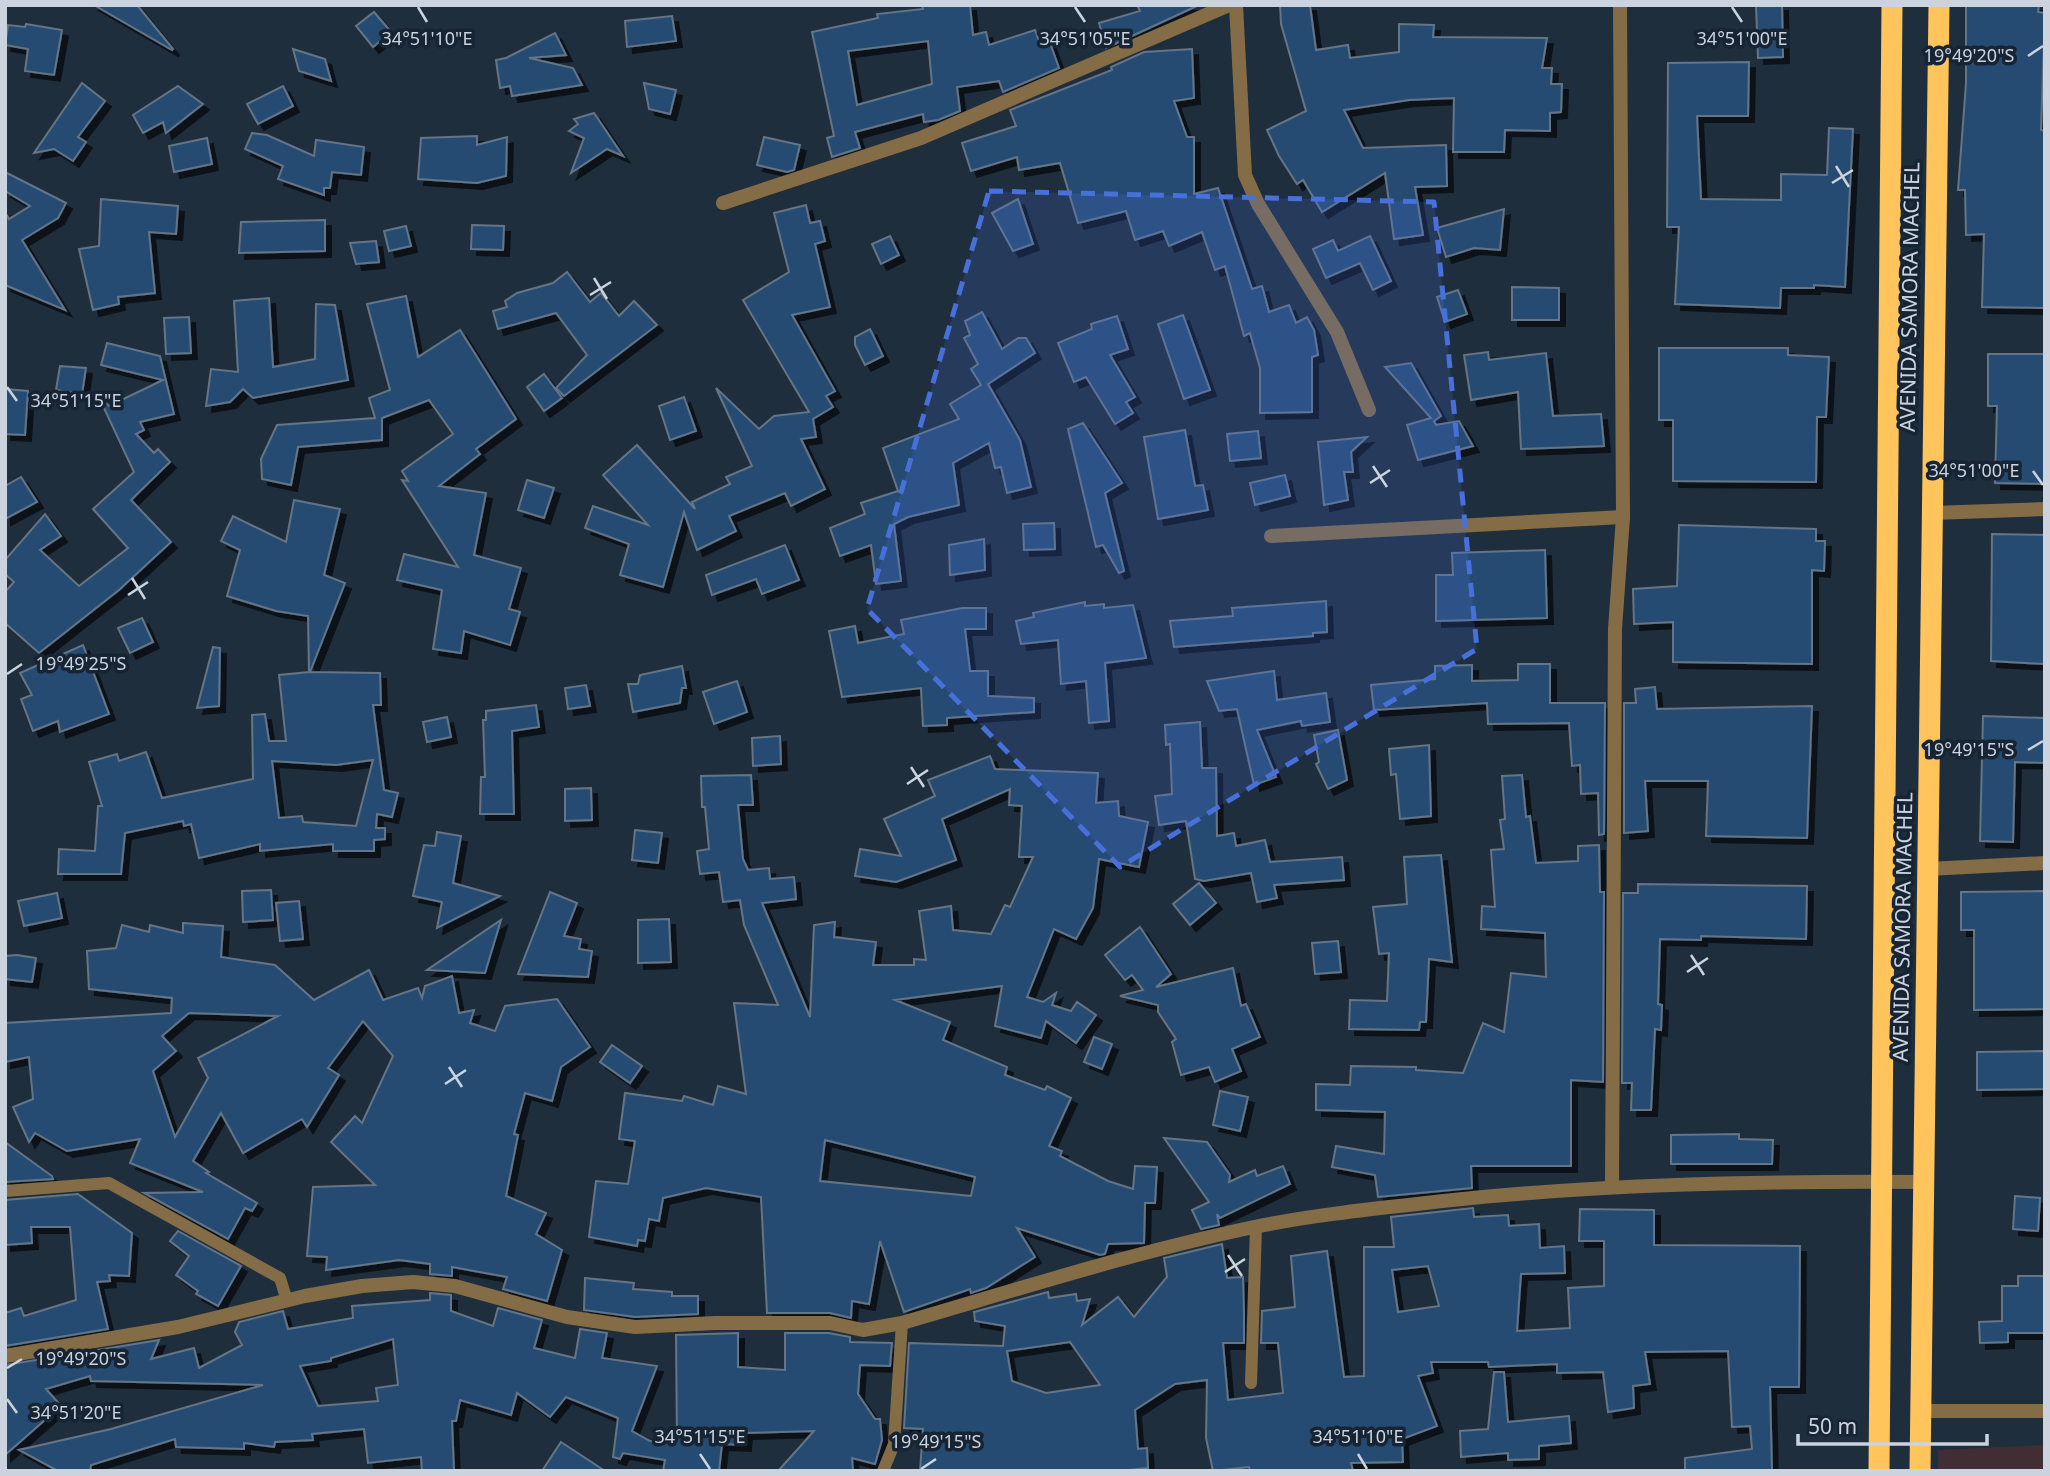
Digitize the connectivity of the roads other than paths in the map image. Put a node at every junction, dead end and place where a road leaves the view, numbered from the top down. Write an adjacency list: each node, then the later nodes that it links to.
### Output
1 (1229, 5): 6 (street)
2 (1236, 5): 7 (street)
3 (1620, 5): 10 (street)
4 (1892, 5): 14 (highway, AVENIDA SAMORA MACHEL)
5 (1939, 5): 9 (highway, AVENIDA SAMORA MACHEL)
6 (723, 203)
7 (1369, 410)
8 (2045, 509): 9 (street)
9 (1932, 513): 13 (highway, AVENIDA SAMORA MACHEL)
10 (1623, 517): 11 (street); 16 (street)
11 (1271, 536)
12 (2045, 863): 13 (street)
13 (1928, 869): 15 (highway, AVENIDA SAMORA MACHEL)
14 (1881, 1182): 15 (street); 16 (street); 26 (highway, AVENIDA SAMORA MACHEL)
15 (1924, 1182): 23 (highway, AVENIDA SAMORA MACHEL)
16 (1612, 1186): 18 (street)
17 (5, 1191): 19 (lane)
18 (1256, 1227): 20 (street); 22 (lane)
19 (287, 1301): 20 (street); 21 (street)
20 (902, 1323): 25 (lane)
21 (5, 1356)
22 (1251, 1383)
23 (1920, 1411): 24 (street); 27 (highway, AVENIDA SAMORA MACHEL)
24 (2045, 1411)
25 (883, 1471)
26 (1879, 1471)
27 (1920, 1471)

